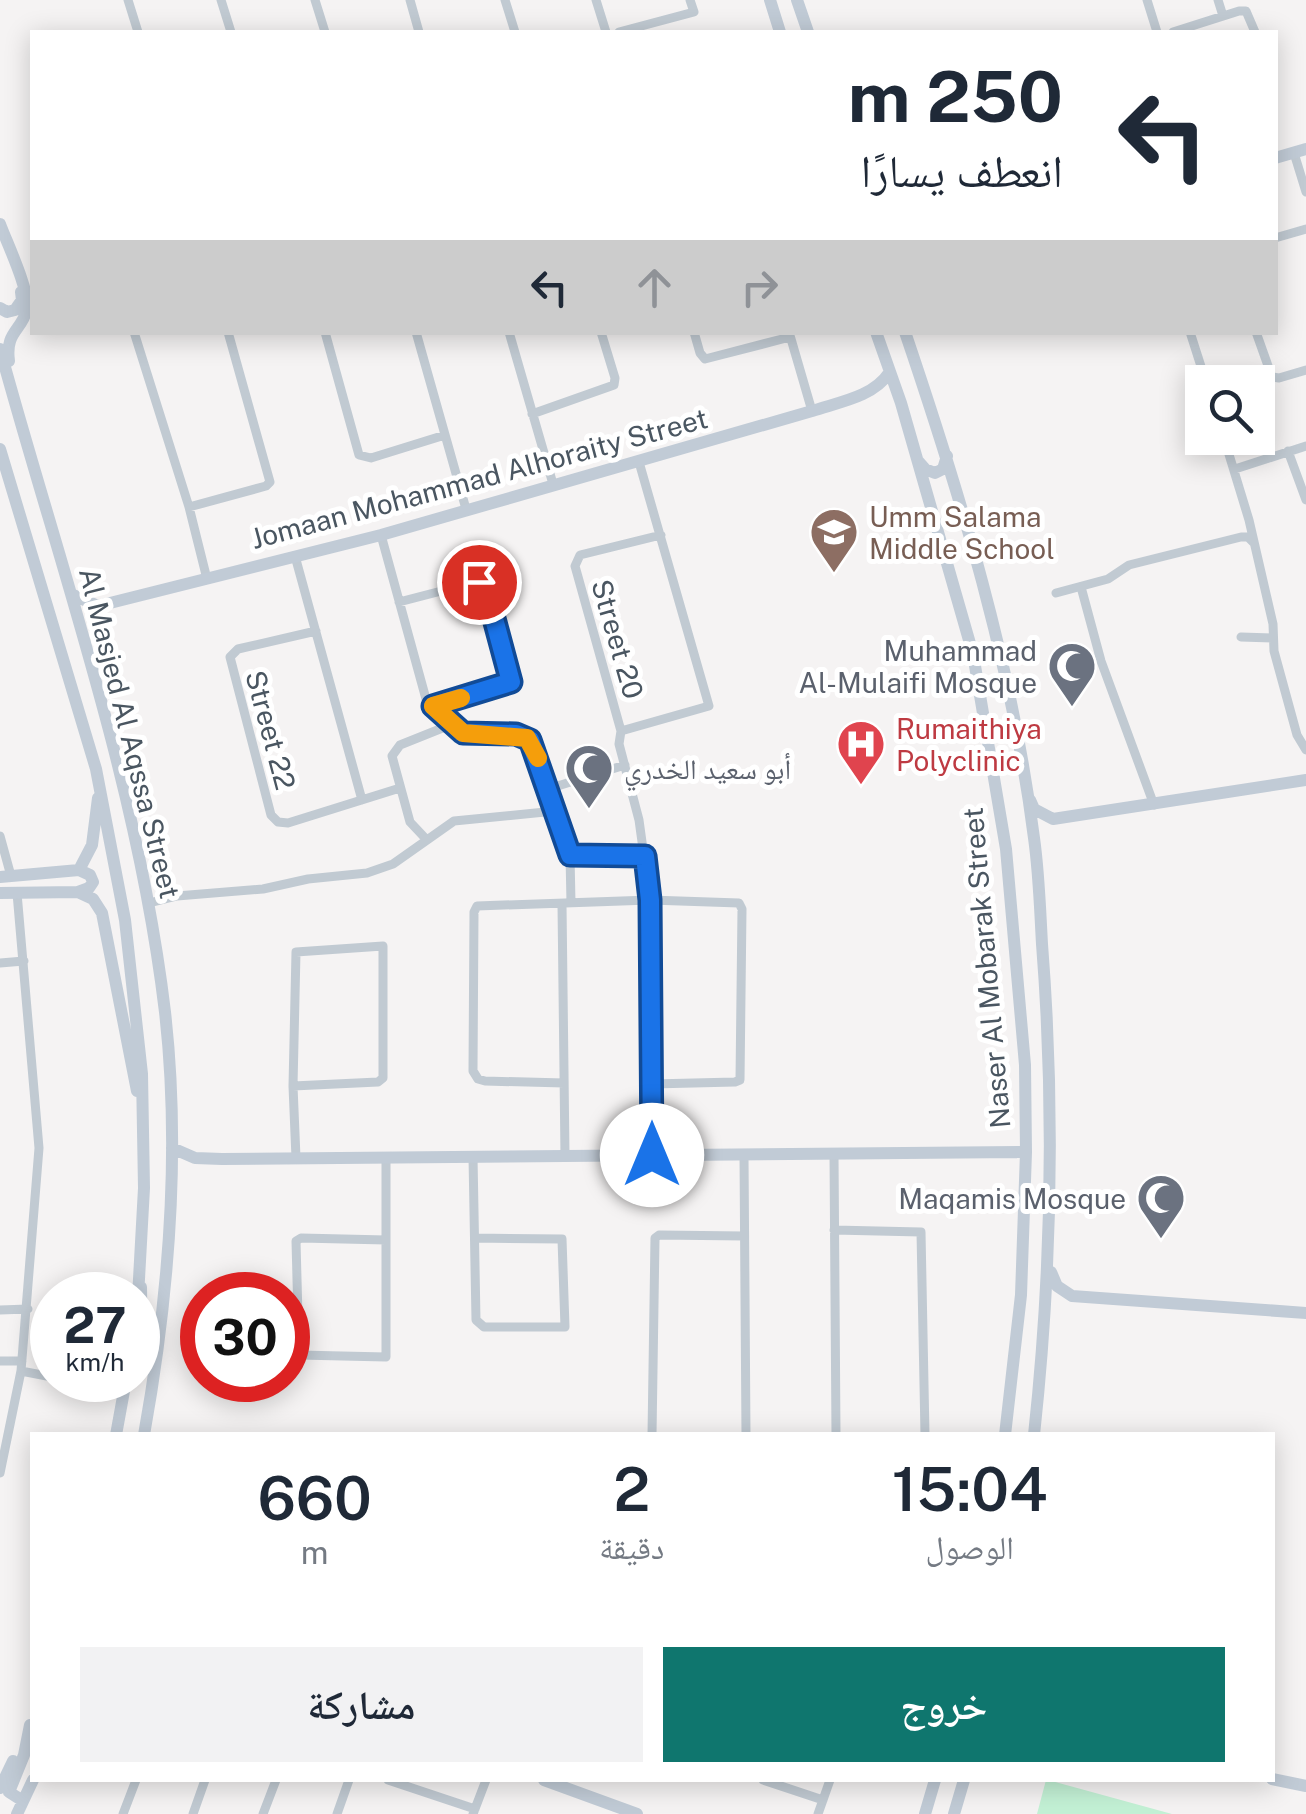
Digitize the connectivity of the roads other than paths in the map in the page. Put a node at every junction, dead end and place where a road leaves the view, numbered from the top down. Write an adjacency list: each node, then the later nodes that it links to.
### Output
1 (128, 0): 13 (street)
2 (221, 0): 14 (street)
3 (314, 0): 15 (street)
4 (410, 0): 16 (street)
5 (505, 0): 17 (street)
6 (596, 0): 18 (street)
7 (690, 0): 19 (street)
8 (770, 0): 20 (street)
9 (797, 0): 21 (street)
10 (1147, 0): 22 (street)
11 (1218, 0): 12 (street)
12 (1222, 16): 23 (street); 24 (street)
13 (137, 30)
14 (230, 30)
15 (324, 30)
16 (418, 30)
17 (515, 30)
18 (605, 30)
19 (626, 30)
20 (779, 30)
21 (807, 30)
22 (1156, 30)
23 (1179, 30)
24 (1254, 30)
25 (1300, 150): 26 (street)
26 (1306, 192)
27 (0, 224): 30 (street)
28 (1306, 229): 29 (street)
29 (1278, 237)
30 (21, 285): 31 (street); 53 (street)
31 (0, 308)
32 (135, 335): 66 (street)
33 (229, 335): 66 (street)
34 (325, 335): 54 (street)
35 (417, 335): 54 (street)
36 (510, 335): 52 (street)
37 (603, 335): 52 (street)
38 (695, 335): 39 (street)
39 (789, 335): 51 (street)
40 (877, 335): 47 (street, Naser Al Mobarak Street)
41 (906, 335): 59 (street, Naser Al Mobarak Street)
42 (1191, 335): 45 (street)
43 (1257, 335): 46 (street)
44 (0, 349): 53 (street, Al Masjed Al Aqssa Street)
45 (1201, 365)
46 (1306, 370)
47 (889, 373): 49 (street, Jomaan Mohammad Alhoraity Street); 50 (street, Naser Al Mobarak Street)
48 (0, 390): 63 (street)
49 (870, 391): 50 (street); 51 (street, Jomaan Mohammad Alhoraity Street)
50 (901, 403): 60 (street, Naser Al Mobarak Street)
51 (812, 411): 61 (street, Jomaan Mohammad Alhoraity Street)
52 (532, 414): 64 (street)
53 (19, 418): 63 (street, Al Masjed Al Aqssa Street)
54 (445, 435): 67 (street)
55 (1306, 446): 57 (street)
56 (0, 449): 89 (street, Al Masjed Al Aqssa Street)
57 (1288, 452): 62 (street); 65 (street)
58 (1229, 455): 62 (street)
59 (947, 456): 60 (street); 82 (street, Naser Al Mobarak Street)
60 (917, 458): 83 (street, Naser Al Mobarak Street)
61 (639, 462): 64 (street, Jomaan Mohammad Alhoraity Street); 69 (street, Street 20)
62 (1234, 470): 70 (street)
63 (38, 484): 75 (street, Al Masjed Al Aqssa Street)
64 (553, 484): 67 (street, Jomaan Mohammad Alhoraity Street)
65 (1306, 500)
66 (189, 507): 72 (street)
67 (466, 510): 68 (street, Jomaan Mohammad Alhoraity Street)
68 (381, 534): 71 (street, Jomaan Mohammad Alhoraity Street); 76 (street)
69 (661, 535): 86 (street, Street 20); 86 (street, Street 20)
70 (1254, 543): 73 (street); 81 (street)
71 (294, 556): 72 (street, Jomaan Mohammad Alhoraity Street); 78 (street)
72 (206, 578): 77 (street, Jomaan Mohammad Alhoraity Street)
73 (1081, 587): 74 (street); 97 (street)
74 (1056, 593)
75 (71, 594): 77 (street); 79 (street, Al Masjed Al Aqssa Street)
76 (399, 602): 84 (street); 84 (street)
77 (98, 606): 79 (street)
78 (316, 632): 96 (street); 96 (street, Street 22)
79 (80, 633): 95 (street, Al Masjed Al Aqssa Street)
80 (1241, 637): 81 (street)
81 (1272, 638): 87 (street)
82 (1000, 659): 83 (street); 94 (street, Naser Al Mobarak Street)
83 (975, 672): 116 (street, Naser Al Mobarak Street)
84 (433, 706): 85 (street)
85 (450, 724): 92 (street); 93 (street)
86 (620, 731): 88 (street)
87 (1306, 750)
88 (625, 766): 93 (street); 104 (street)
89 (96, 769): 91 (street, Al Masjed Al Aqssa Street); 95 (street)
90 (1306, 780): 97 (street)
91 (99, 786): 105 (street, Al Masjed Al Aqssa Street); 106 (street)
92 (400, 788): 96 (street); 101 (street)
93 (548, 789): 98 (street)
94 (1027, 793): 99 (street); 102 (street, Naser Al Mobarak Street)
95 (127, 799): 111 (street, Al Masjed Al Aqssa Street)
96 (362, 800)
97 (1154, 805): 99 (street)
98 (555, 811): 101 (street); 103 (street)
99 (1053, 819): 102 (street)
100 (0, 836): 107 (street)
101 (426, 839): 111 (street)
102 (1034, 841): 117 (street, Naser Al Mobarak Street)
103 (570, 855): 104 (street); 113 (street)
104 (645, 856): 112 (street)
105 (114, 866): 111 (street); 121 (street, Al Masjed Al Aqssa Street)
106 (80, 870): 107 (street); 108 (street)
107 (6, 876)
108 (78, 892): 110 (street); 121 (street)
109 (0, 893): 110 (street)
110 (17, 893): 114 (street)
111 (149, 900): 122 (street, Al Masjed Al Aqssa Street)
112 (650, 900): 113 (street); 119 (street); 119 (street)
113 (566, 903): 118 (street); 118 (street)
114 (24, 962): 115 (street); 140 (street)
115 (0, 963)
116 (1025, 1074): 117 (street); 123 (street, Naser Al Mobarak Street)
117 (1050, 1082): 137 (street, Naser Al Mobarak Street)
118 (564, 1083): 128 (street)
119 (652, 1084): 126 (street)
120 (293, 1086): 120 (street); 131 (street)
121 (144, 1119): 138 (street, Al Masjed Al Aqssa Street)
122 (172, 1148): 130 (street); 132 (street, Al Masjed Al Aqssa Street)
123 (1026, 1152): 125 (street); 157 (street, Naser Al Mobarak Street)
124 (744, 1154): 125 (street); 126 (street); 134 (street)
125 (834, 1154): 133 (street)
126 (652, 1155): 128 (street)
127 (474, 1156): 128 (street); 129 (street); 135 (street)
128 (565, 1156)
129 (386, 1157): 131 (street); 136 (street)
130 (195, 1158): 131 (street); 132 (street)
131 (296, 1158)
132 (172, 1175): 144 (street, Al Masjed Al Aqssa Street)
133 (834, 1230): 155 (street); 156 (street)
134 (744, 1236): 153 (street); 154 (street)
135 (475, 1238): 135 (street)
136 (386, 1240): 136 (street)
137 (1049, 1269): 139 (street); 143 (street, Naser Al Mobarak Street)
138 (141, 1270): 144 (street)
139 (1072, 1296): 142 (street); 143 (street)
140 (28, 1309): 141 (street); 146 (street)
141 (0, 1310)
142 (1306, 1312)
143 (1047, 1316): 158 (street, Naser Al Mobarak Street)
144 (162, 1323): 152 (street, Al Masjed Al Aqssa Street)
145 (0, 1362): 146 (street)
146 (22, 1366): 147 (street); 149 (street)
147 (30, 1369)
148 (123, 1402): 151 (street)
149 (13, 1416): 150 (street); 159 (street)
150 (0, 1417)
151 (119, 1432)
152 (141, 1432)
153 (652, 1432)
154 (746, 1432)
155 (836, 1432)
156 (925, 1432)
157 (1005, 1432)
158 (1034, 1432)
159 (0, 1472)
160 (30, 1724): 176 (street)
161 (30, 1727): 178 (street)
162 (1275, 1780): 175 (street)
163 (32, 1782): 178 (street)
164 (135, 1782): 180 (street)
165 (204, 1782): 181 (street)
166 (275, 1782): 182 (street)
167 (348, 1782): 183 (street)
168 (393, 1782): 179 (street)
169 (485, 1782): 179 (street)
170 (550, 1782): 184 (street)
171 (770, 1782): 177 (street)
172 (829, 1782): 177 (street)
173 (934, 1782): 186 (street)
174 (963, 1782): 187 (street)
175 (1306, 1786)
176 (0, 1788)
177 (823, 1800): 185 (street)
178 (20, 1807)
179 (474, 1812)
180 (123, 1814)
181 (193, 1814)
182 (264, 1814)
183 (337, 1814)
184 (637, 1814)
185 (818, 1814)
186 (925, 1814)
187 (954, 1814)

